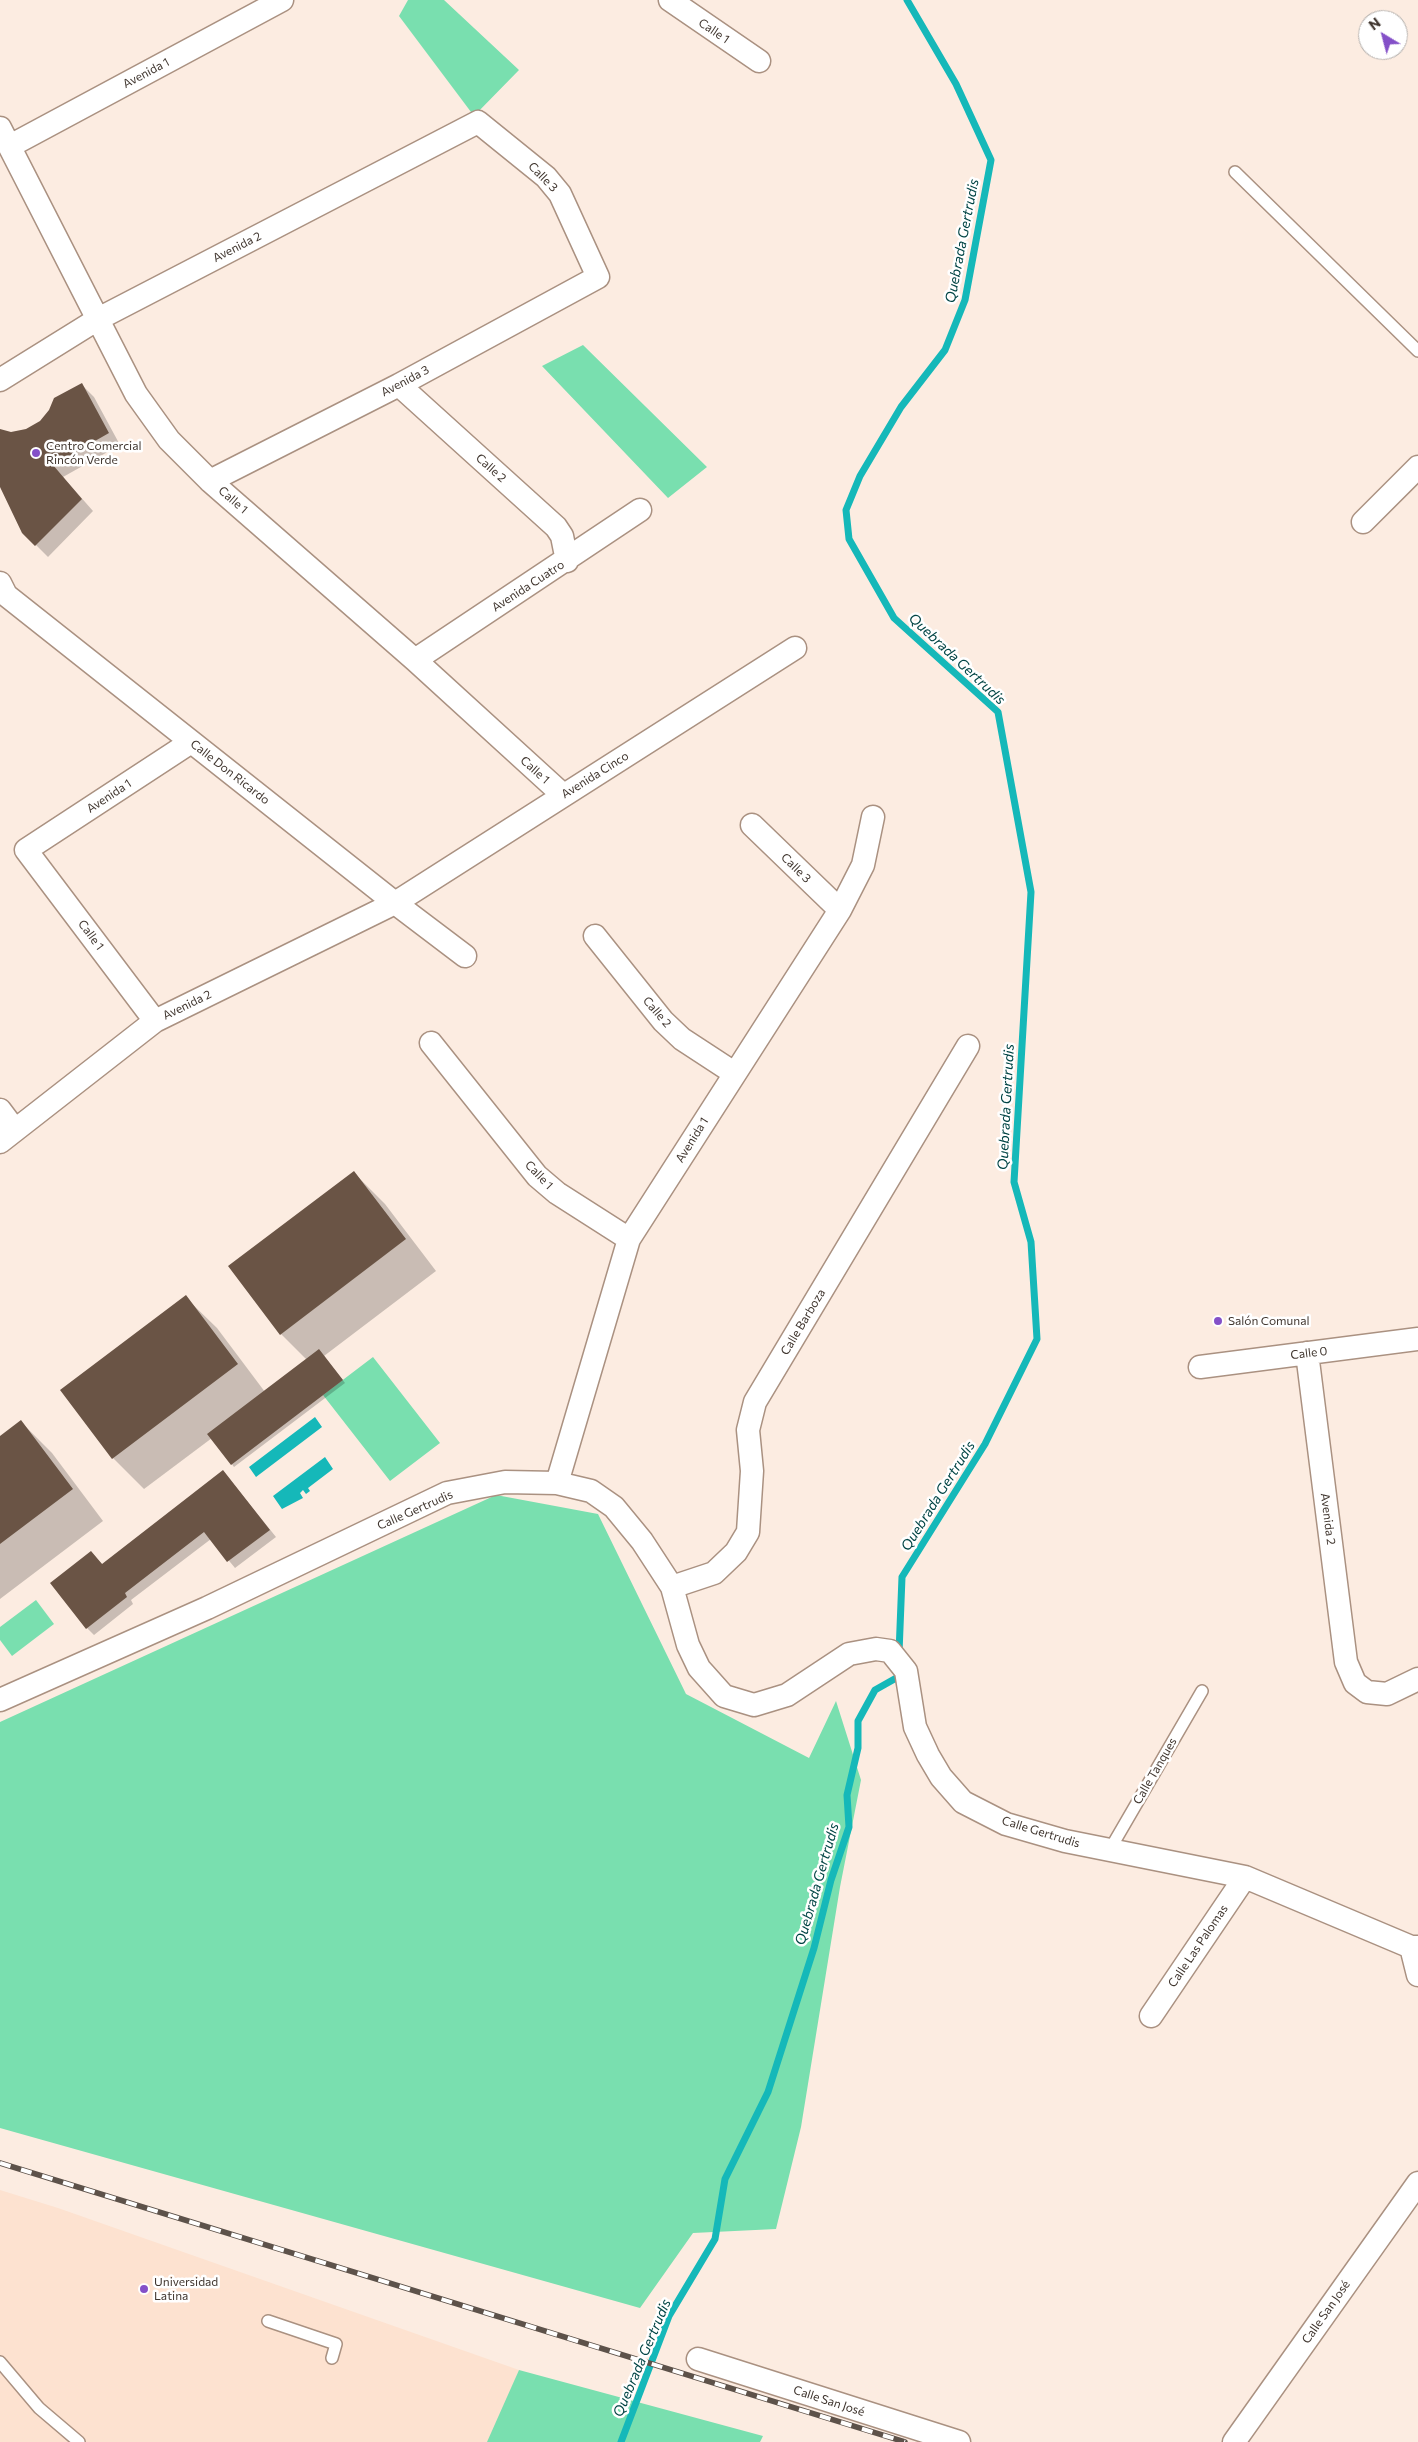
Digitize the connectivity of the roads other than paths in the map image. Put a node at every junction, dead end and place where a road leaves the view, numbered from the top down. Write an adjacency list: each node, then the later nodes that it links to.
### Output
1 (282, 0): 5 (street, Avenida 1)
2 (670, 0): 3 (street, Calle 1)
3 (759, 61)
4 (478, 122): 7 (street, Calle 3); 8 (street, Avenida 2)
5 (5, 137): 8 (street, Calle 1)
6 (1235, 172): 9 (lane)
7 (598, 277): 11 (street, Avenida 3)
8 (98, 318): 10 (street, Avenida 2); 13 (street, Calle 1)
9 (1418, 351)
10 (0, 380)
11 (399, 385): 13 (street, Avenida 3); 16 (street, Calle 2)
12 (1418, 468): 15 (street)
13 (210, 481): 19 (street, Calle 1)
14 (640, 510): 16 (street, Avenida Cuatro)
15 (1363, 522)
16 (567, 561): 19 (street, Avenida Cuatro)
17 (0, 583): 20 (street, Calle Don Ricardo)
18 (795, 648): 21 (street, Avenida Cinco)
19 (415, 660): 21 (street, Calle 1)
20 (191, 742): 24 (street, Avenida 1); 25 (street, Calle Don Ricardo)
21 (562, 795): 25 (street, Avenida Cinco)
22 (873, 817): 26 (street, Avenida 1)
23 (752, 825): 26 (street, Calle 3)
24 (26, 850): 29 (street, Calle 1)
25 (395, 903): 28 (street, Calle Don Ricardo); 29 (street, Avenida 2)
26 (840, 910): 32 (street, Avenida 1)
27 (595, 936): 32 (street, Calle 2)
28 (465, 956)
29 (155, 1020): 34 (street, Avenida 2)
30 (431, 1043): 35 (street, Calle 1)
31 (968, 1046): 40 (street, Calle Barboza)
32 (734, 1072): 35 (street, Avenida 1)
33 (0, 1110): 34 (street)
34 (8, 1136)
35 (629, 1239): 39 (street, Avenida 1)
36 (1418, 1339): 37 (street, Calle 0)
37 (1307, 1354): 38 (street, Calle 0); 41 (street, Avenida 2)
38 (1200, 1366)
39 (557, 1483): 40 (street, Calle Gertrudis); 43 (street, Calle Gertrudis)
40 (672, 1587): 44 (street, Calle Gertrudis)
41 (1418, 1679)
42 (1202, 1691): 44 (lane, Calle Tanques)
43 (0, 1700)
44 (1108, 1851): 45 (street, Calle Gertrudis)
45 (1244, 1877): 46 (street, Calle Gertrudis); 48 (street, Calle Las Palomas)
46 (1414, 1947): 47 (street)
47 (1418, 1975)
48 (1151, 2016)
49 (1418, 2182): 56 (street, Calle San José)
50 (268, 2320): 51 (lane)
51 (332, 2358)
52 (698, 2359): 55 (street, Calle San José)
53 (0, 2362): 54 (lane)
54 (78, 2442)
55 (959, 2442)
56 (1234, 2442)

